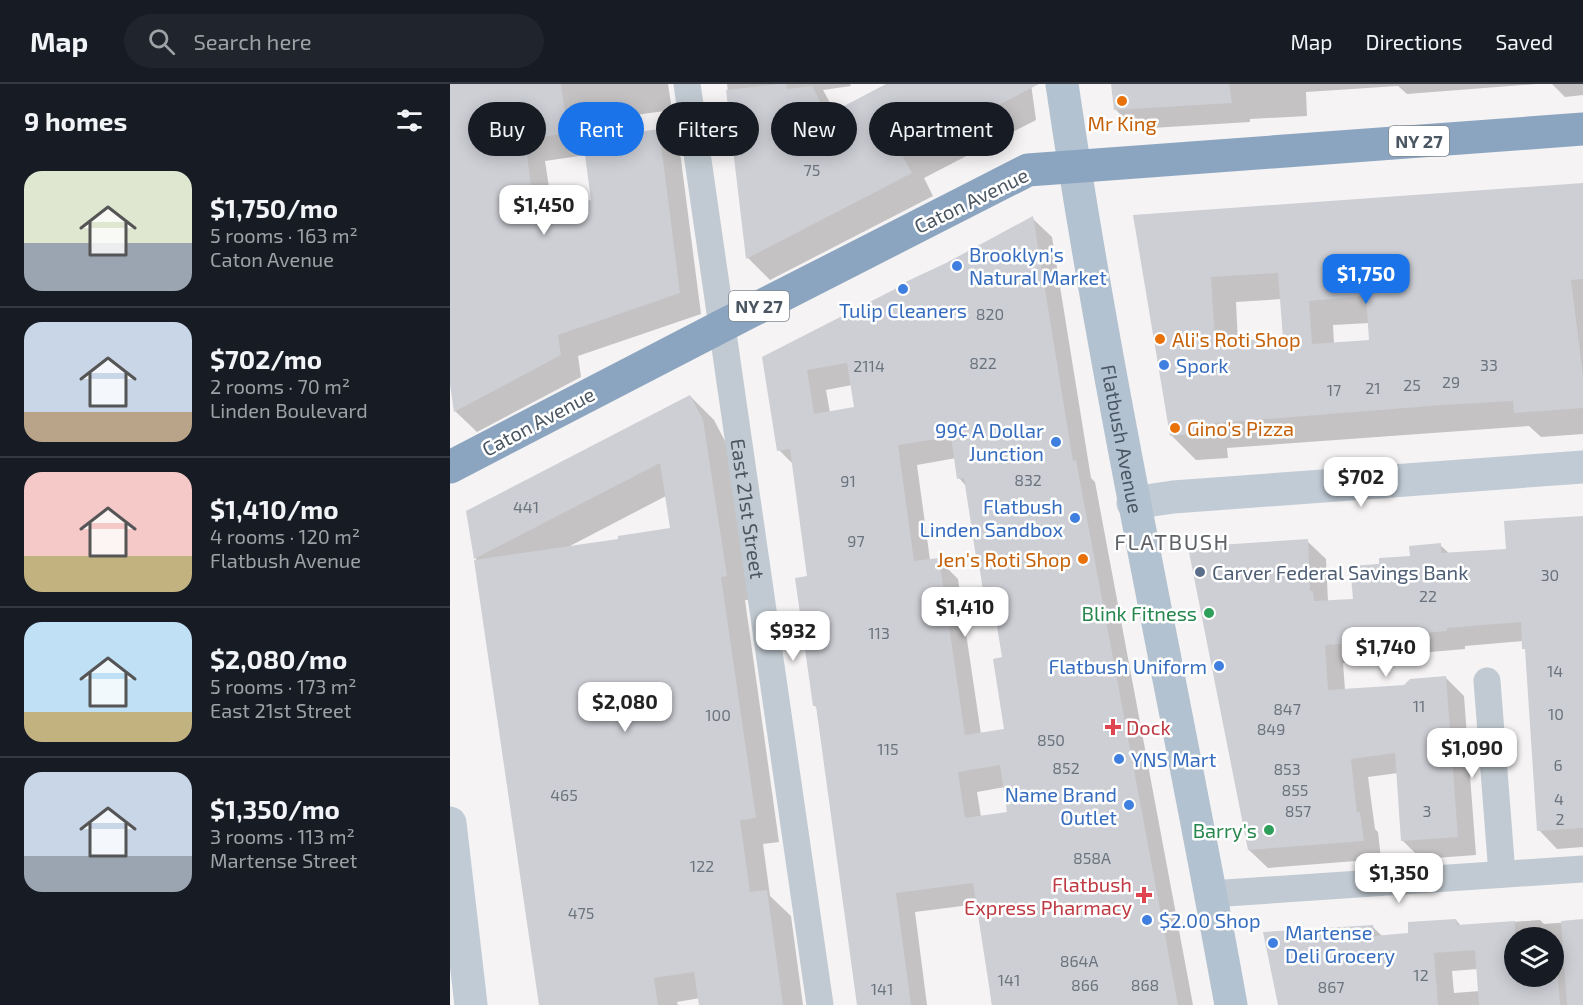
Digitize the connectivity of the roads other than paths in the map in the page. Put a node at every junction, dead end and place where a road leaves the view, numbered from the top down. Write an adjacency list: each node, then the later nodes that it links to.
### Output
1 (687, 84): 5 (street, East 21st Street)
2 (1062, 84): 4 (main road, Flatbush Avenue)
3 (1583, 129): 4 (highway, Caton Avenue / NY 27)
4 (1074, 167): 5 (highway, Caton Avenue / NY 27); 8 (main road, Flatbush Avenue)
5 (722, 326): 6 (highway, Caton Avenue / NY 27); 15 (street, East 21st Street)
6 (450, 467)
7 (1583, 467): 8 (main road)
8 (1133, 503): 13 (main road, Flatbush Avenue)
9 (1487, 681): 12 (street)
10 (450, 823): 14 (main road)
11 (1583, 869): 12 (street)
12 (1503, 874): 13 (street)
13 (1211, 894): 16 (main road, Flatbush Avenue)
14 (464, 1002)
15 (820, 1005)
16 (1231, 1005)

